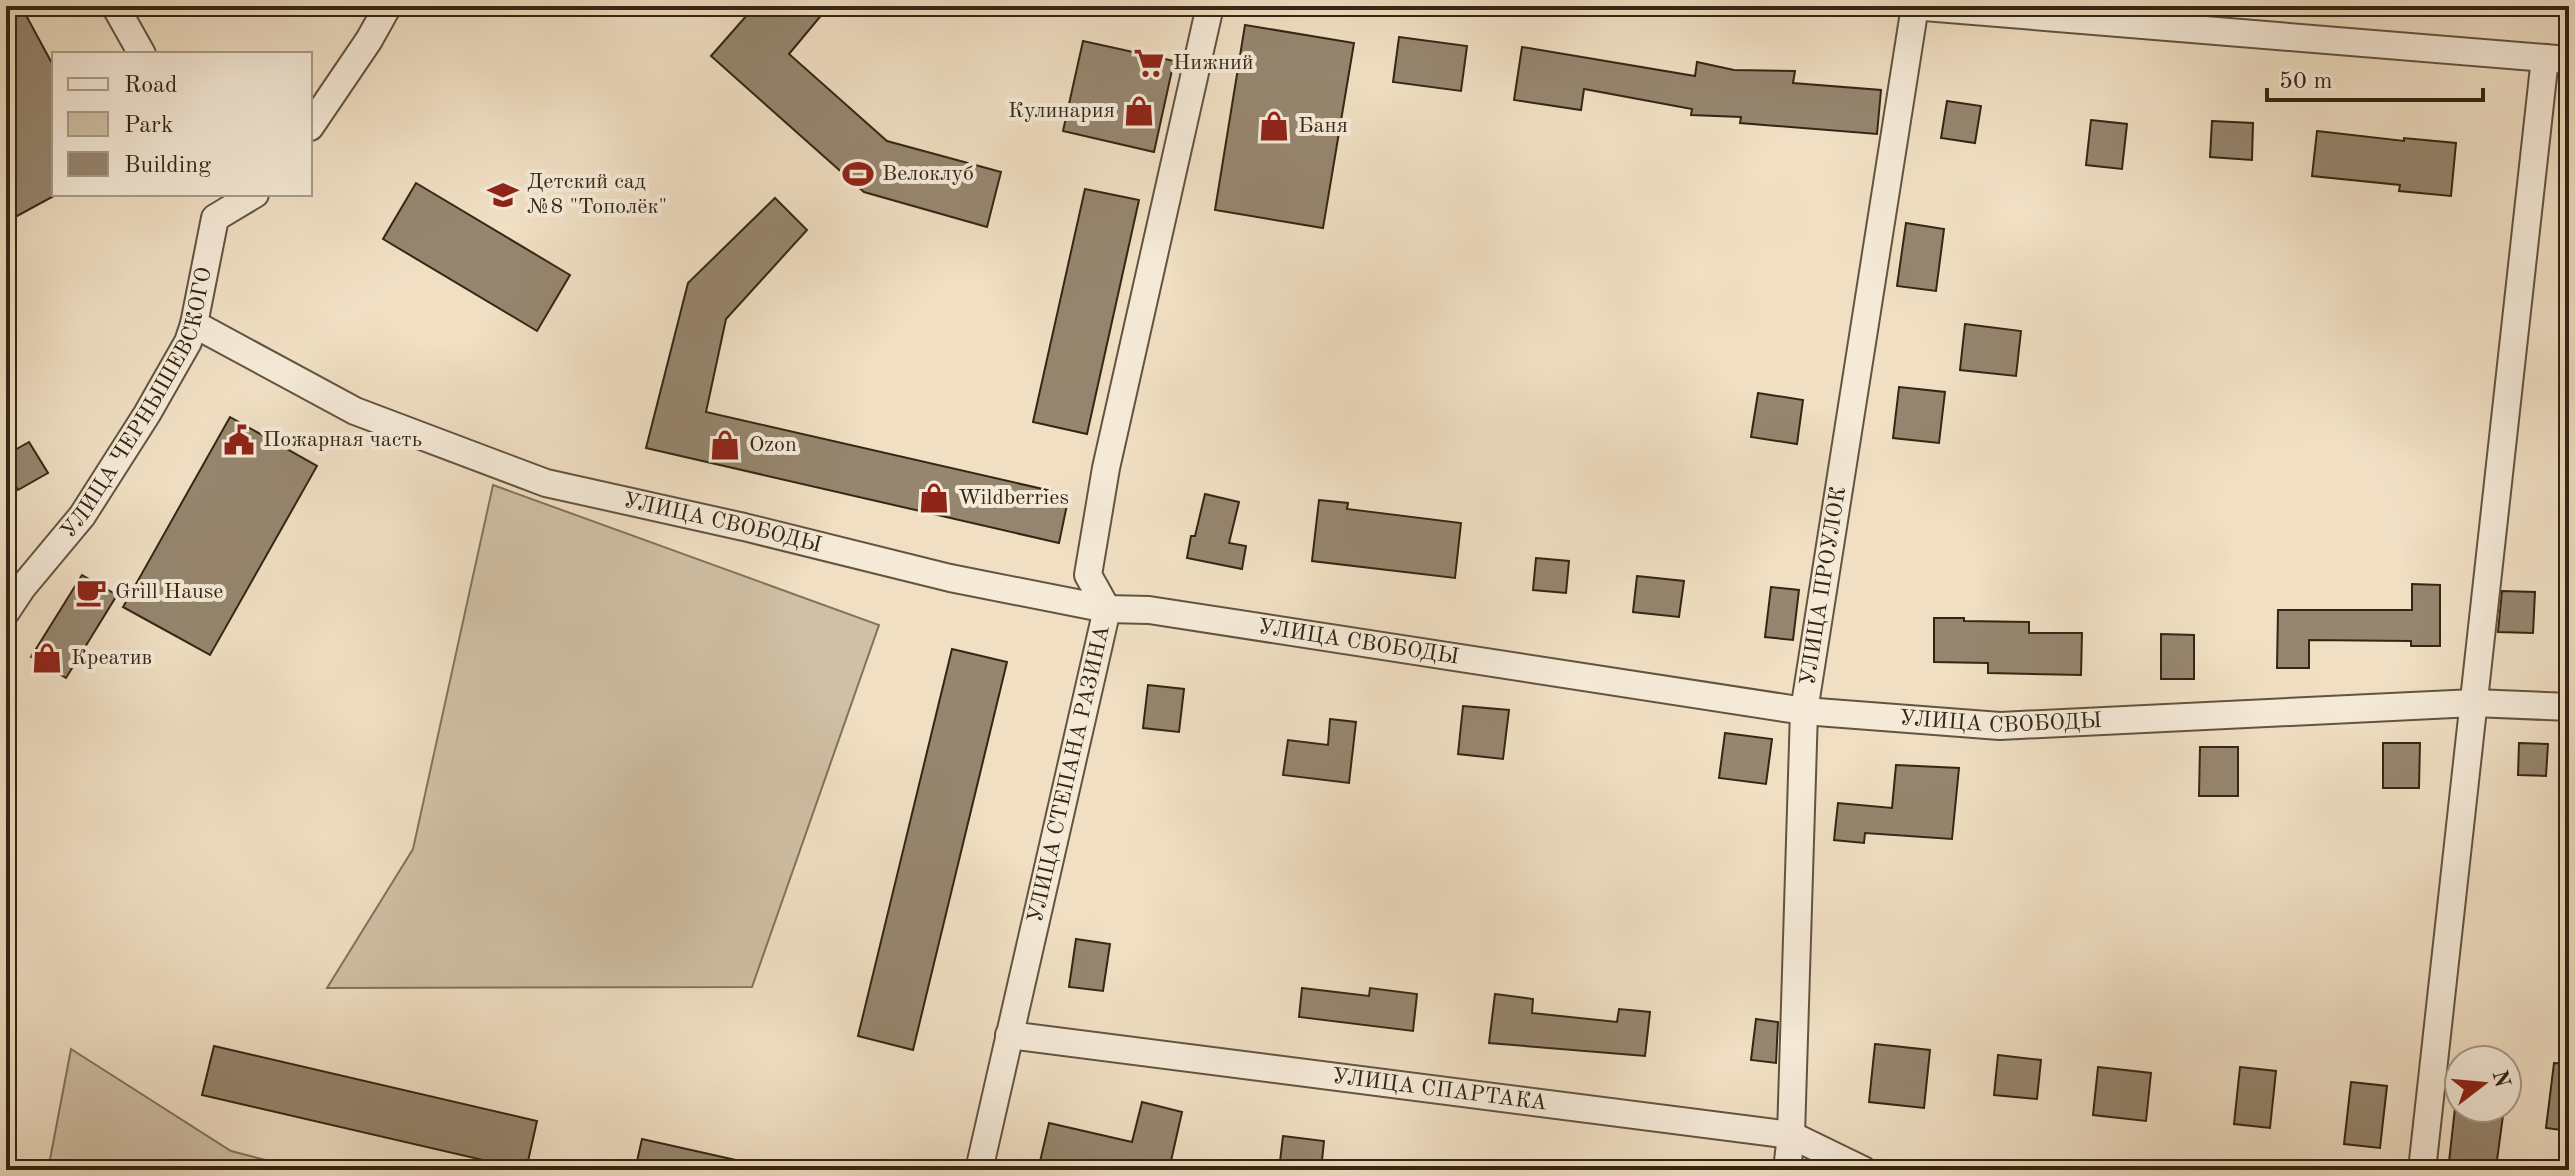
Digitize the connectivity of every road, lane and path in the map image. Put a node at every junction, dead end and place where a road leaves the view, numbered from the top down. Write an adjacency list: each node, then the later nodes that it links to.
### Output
1 (115, 6): 5 (street)
2 (388, 6): 7 (street)
3 (1210, 6): 11 (street, УЛИЦА СТЕПАНА РАЗИНА)
4 (1914, 6): 6 (street); 15 (street, УЛИЦА ПРОУЛОК)
5 (141, 52)
6 (2557, 59): 13 (street)
7 (312, 124)
8 (248, 196): 9 (street, УЛИЦА ЧЕРНЫШЕВСКОГО)
9 (212, 206): 10 (street, УЛИЦА ЧЕРНЫШЕВСКОГО)
10 (194, 324): 11 (street, УЛИЦА СВОБОДЫ); 12 (street, УЛИЦА ЧЕРНЫШЕВСКОГО)
11 (1107, 609): 15 (street, УЛИЦА СВОБОДЫ); 16 (street, УЛИЦА СТЕПАНА РАЗИНА)
12 (6, 612)
13 (2474, 703): 14 (street, УЛИЦА СВОБОДЫ); 15 (street, УЛИЦА СВОБОДЫ); 21 (street)
14 (2569, 707)
15 (1804, 711): 17 (street, УЛИЦА ПРОУЛОК)
16 (1009, 1035): 17 (street, УЛИЦА СПАРТАКА); 18 (street, УЛИЦА СТЕПАНА РАЗИНА)
17 (1791, 1135): 19 (street, УЛИЦА ПРОУЛОК); 20 (street, УЛИЦА СПАРТАКА)
18 (979, 1170)
19 (1787, 1170)
20 (1863, 1170)
21 (2422, 1170)

